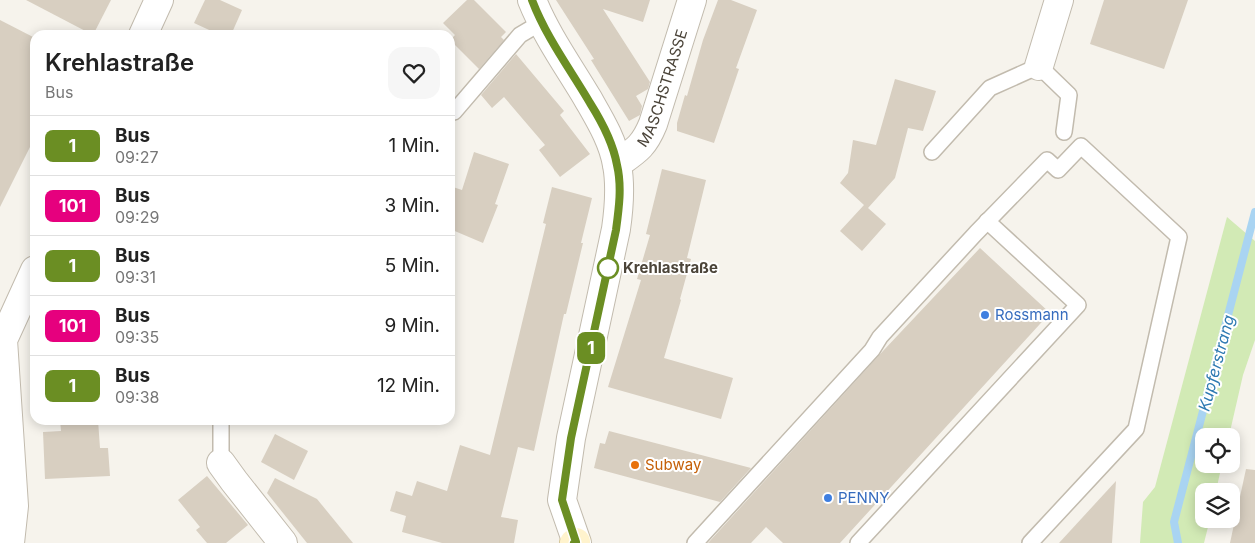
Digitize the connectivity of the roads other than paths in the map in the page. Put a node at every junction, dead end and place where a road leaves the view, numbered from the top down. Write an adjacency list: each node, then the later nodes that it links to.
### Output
1 (159, 0): 5 (street)
2 (692, 0): 10 (street, MASCHSTRASSE)
3 (1059, 0): 6 (street)
4 (532, 6): 7 (lane); 10 (street)
5 (145, 30)
6 (1039, 66): 8 (lane); 9 (lane)
7 (455, 111)
8 (1064, 132)
9 (932, 152)
10 (617, 164): 17 (street)
11 (987, 222): 18 (lane); 19 (lane); 20 (lane)
12 (30, 281): 15 (street)
13 (221, 425): 14 (lane)
14 (221, 463): 16 (street)
15 (10, 543)
16 (283, 543)
17 (576, 543)
18 (695, 543)
19 (858, 543)
20 (1030, 543)

